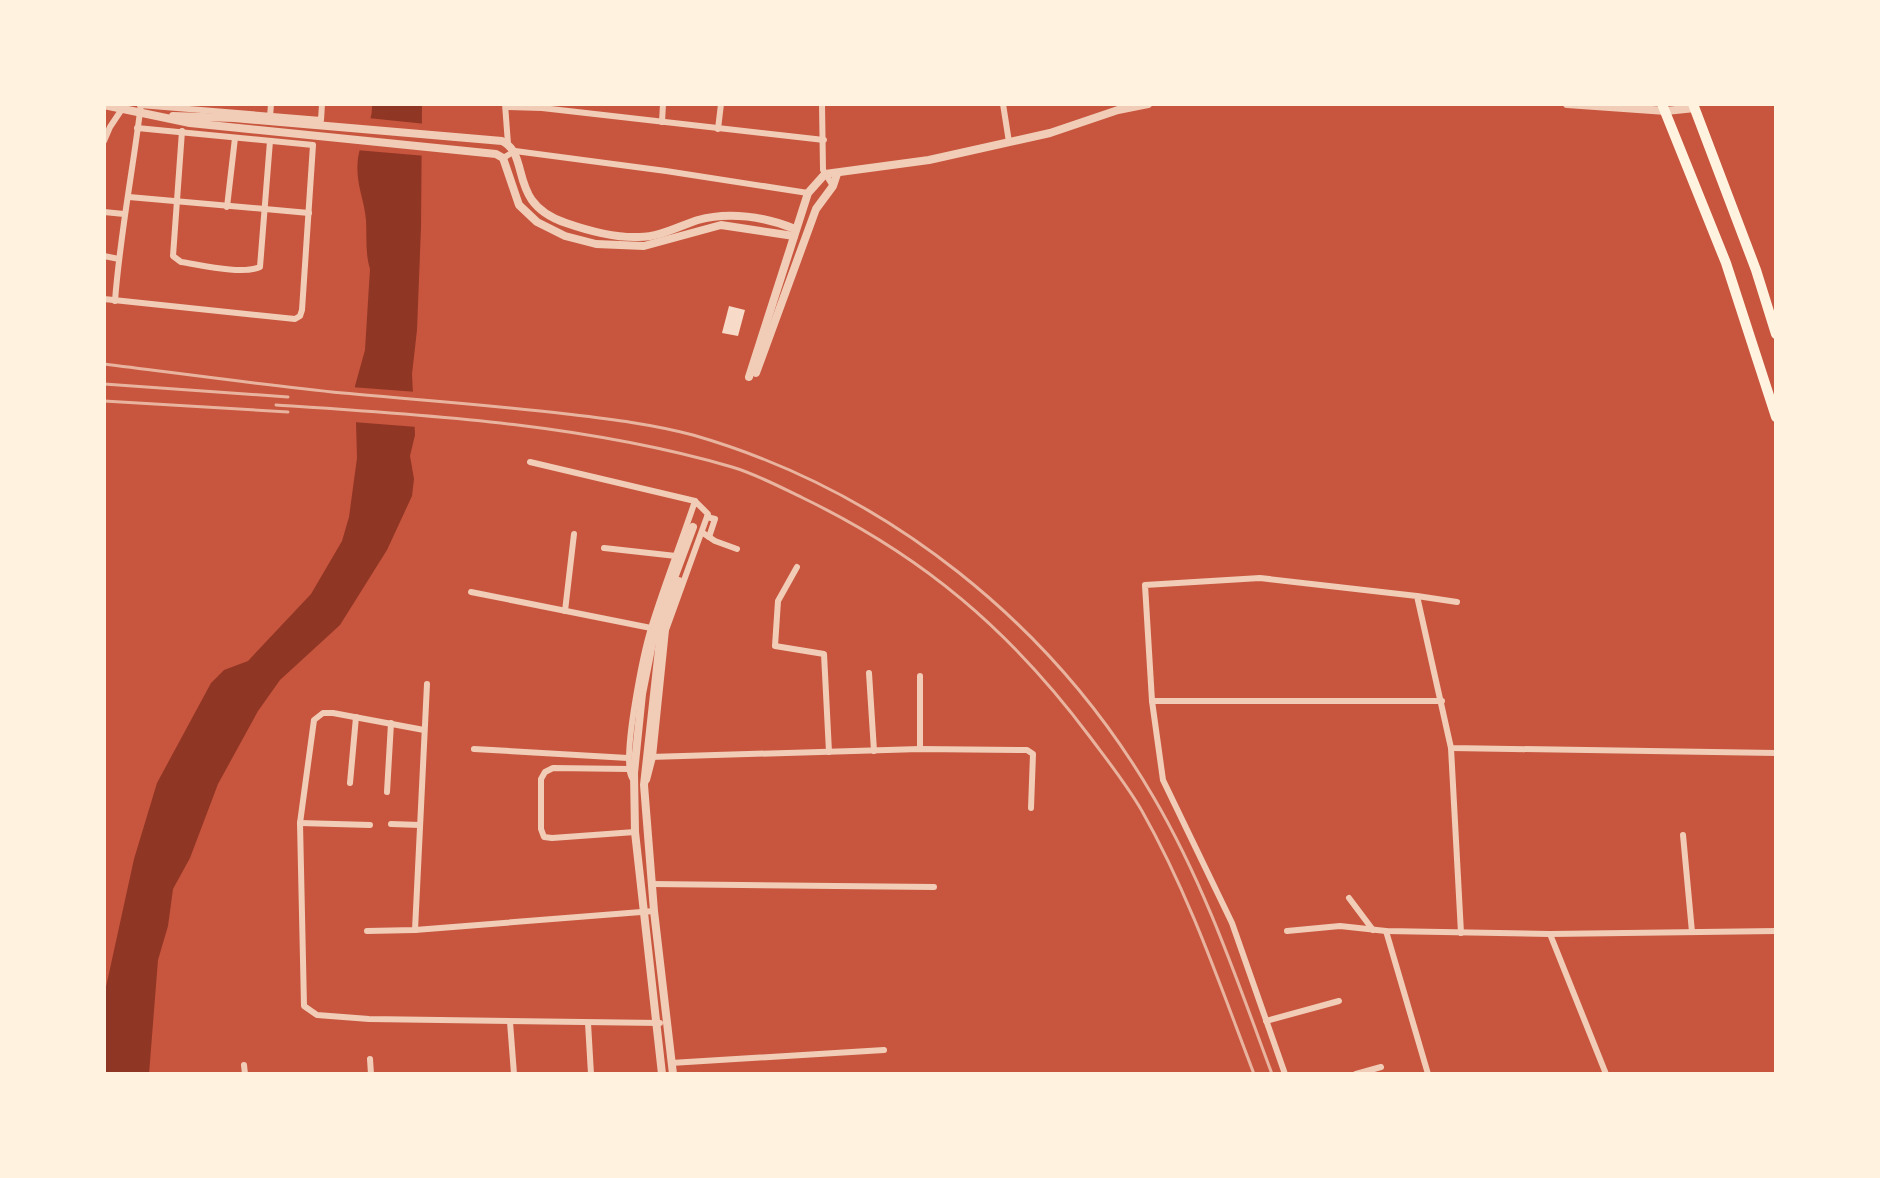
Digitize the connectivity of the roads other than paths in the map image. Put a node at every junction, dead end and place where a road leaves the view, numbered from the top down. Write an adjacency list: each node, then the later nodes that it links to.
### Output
1 (228, 104): 18 (street)
2 (271, 104): 20 (street)
3 (322, 104): 20 (street)
4 (663, 104): 21 (street)
5 (721, 104): 23 (street)
6 (822, 104): 26 (street)
7 (1003, 104): 29 (street)
8 (1148, 104): 14 (street)
9 (1567, 104): 15 (street)
10 (104, 105): 17 (street)
11 (506, 106): 21 (street); 30 (street)
12 (1694, 106): 15 (street); 48 (main road)
13 (184, 107): 16 (street); 18 (street)
14 (1118, 107): 29 (street)
15 (1664, 107): 49 (main road)
16 (140, 108): 17 (street); 19 (street); 22 (street)
17 (122, 109): 27 (street)
18 (228, 113): 20 (street)
19 (164, 117): 30 (street); 31 (street)
20 (270, 117)
21 (662, 122): 23 (street)
22 (137, 128): 24 (street); 36 (street)
23 (718, 129): 26 (street)
24 (182, 131): 25 (street); 37 (street)
25 (235, 138): 28 (street); 38 (street)
26 (824, 140): 32 (street)
27 (104, 141)
28 (270, 141): 39 (street); 41 (street)
29 (1009, 142): 33 (street)
30 (512, 148): 31 (street); 35 (street); 43 (street)
31 (503, 158): 43 (street)
32 (825, 174): 33 (street); 34 (street); 35 (street)
33 (837, 174): 34 (street)
34 (833, 186): 43 (street)
35 (808, 193): 43 (street)
36 (129, 197): 37 (street); 42 (street)
37 (176, 202): 38 (street); 39 (street)
38 (227, 207): 39 (street)
39 (265, 209): 41 (street)
40 (104, 212): 42 (street)
41 (309, 213): 47 (street)
42 (124, 214): 45 (street)
43 (794, 232)
44 (104, 256): 45 (street)
45 (119, 259): 47 (street)
46 (104, 299): 47 (street)
47 (115, 301)
48 (1776, 334)
49 (1776, 417)
50 (530, 462): 51 (street)
51 (695, 501): 52 (street); 56 (street)
52 (701, 532): 55 (street); 77 (street); 78 (street)
53 (574, 534): 61 (street)
54 (604, 548): 56 (street)
55 (737, 549)
56 (676, 556): 62 (street)
57 (797, 567): 75 (street)
58 (471, 592): 61 (street)
59 (1417, 596): 60 (street); 66 (street); 67 (street)
60 (1457, 602)
61 (565, 611): 62 (street)
62 (651, 628): 77 (street)
63 (869, 673): 74 (street)
64 (920, 676): 73 (street)
65 (427, 684): 70 (street)
66 (1152, 701): 67 (street); 104 (street)
67 (1442, 701): 71 (street)
68 (356, 717): 69 (street); 81 (street); 84 (street)
69 (391, 723): 70 (street); 82 (street)
70 (424, 730): 87 (street)
71 (1451, 748): 76 (street); 101 (street)
72 (474, 749): 77 (street)
73 (920, 749): 74 (street); 83 (street)
74 (874, 751): 75 (street)
75 (829, 752): 78 (street)
76 (1776, 753)
77 (632, 757): 79 (street); 80 (street)
78 (650, 757): 90 (street)
79 (629, 769): 80 (street); 88 (street)
80 (634, 781): 88 (street)
81 (350, 783)
82 (387, 792)
83 (1031, 808)
84 (300, 823): 86 (street); 105 (street)
85 (391, 824): 87 (street)
86 (370, 825)
87 (420, 825): 94 (street)
88 (635, 832): 93 (street)
89 (1683, 835): 100 (street)
90 (651, 884): 91 (street); 93 (street)
91 (934, 887)
92 (1349, 898): 95 (street)
93 (649, 912): 94 (street); 107 (street)
94 (415, 930): 96 (street)
95 (1373, 930): 97 (street); 98 (street)
96 (367, 931)
97 (1287, 931)
98 (1386, 931): 101 (street); 121 (street)
99 (1776, 931): 100 (street)
100 (1692, 932): 102 (street)
101 (1461, 933): 102 (street)
102 (1550, 934): 122 (street)
103 (1339, 1001): 104 (street)
104 (1266, 1021): 119 (street)
105 (510, 1022): 106 (street); 115 (street)
106 (588, 1023): 107 (street); 116 (street)
107 (662, 1023): 110 (street); 117 (street)
108 (884, 1050): 110 (street)
109 (370, 1059): 114 (street)
110 (671, 1063): 118 (street)
111 (244, 1065): 113 (street)
112 (1381, 1067): 120 (street)
113 (245, 1074)
114 (371, 1074)
115 (514, 1074)
116 (591, 1074)
117 (662, 1074)
118 (673, 1074)
119 (1285, 1074)
120 (1356, 1074)
121 (1428, 1074)
122 (1606, 1074)

